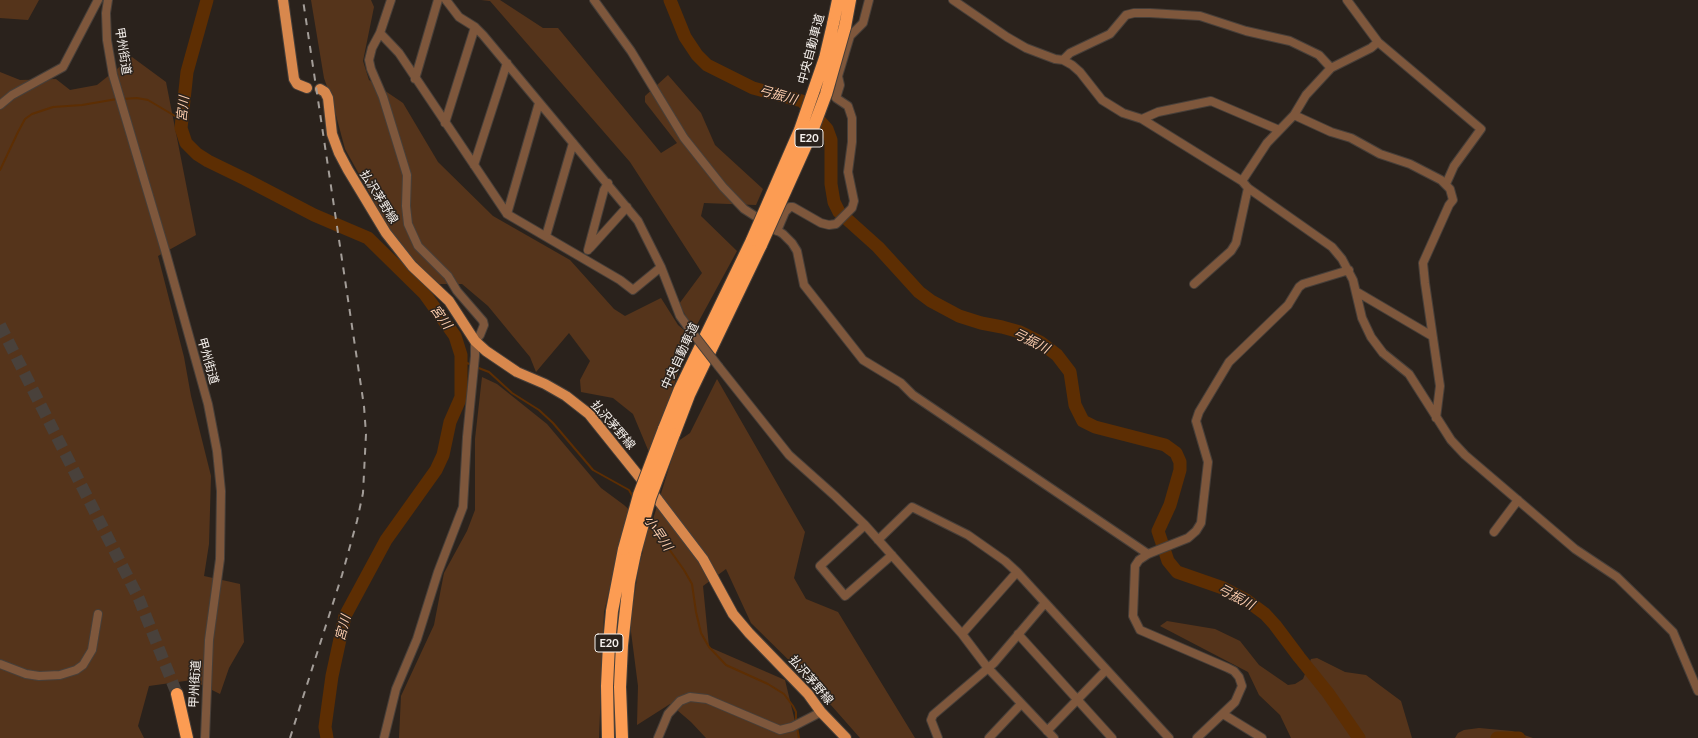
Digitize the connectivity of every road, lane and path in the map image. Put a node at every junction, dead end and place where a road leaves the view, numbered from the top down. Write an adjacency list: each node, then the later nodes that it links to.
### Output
1 (98, 0): 24 (street)
2 (108, 0): 72 (street, 甲州街道)
3 (283, 0): 21 (main road)
4 (391, 0): 15 (street)
5 (438, 0): 20 (street)
6 (446, 0): 14 (street)
7 (594, 0): 37 (street)
8 (838, 0): 13 (highway, 中央自動車道 / E20)
9 (850, 0): 13 (highway, 中央自動車道 / E20)
10 (869, 0): 37 (street)
11 (953, 0): 17 (street)
12 (1347, 0): 16 (street)
13 (839, 25): 52 (highway, 中央自動車道 / E20, bridge)
14 (475, 27): 18 (street); 27 (street)
15 (380, 33): 20 (street); 46 (street)
16 (1378, 42): 19 (street); 33 (street)
17 (1063, 60): 19 (street); 26 (street)
18 (507, 63): 23 (street); 30 (street)
19 (1331, 68): 25 (street)
20 (415, 79): 27 (street)
21 (307, 88)
22 (320, 89): 46 (main road, 払沢茅野線)
23 (539, 102): 29 (street); 36 (street)
24 (0, 105)
25 (1294, 115): 28 (street); 33 (street)
26 (1142, 119): 28 (street); 31 (street)
27 (445, 123): 30 (street)
28 (1279, 130): 31 (street)
29 (573, 143): 32 (street); 38 (street)
30 (474, 165): 36 (street)
31 (1242, 181): 34 (street)
32 (608, 183): 35 (street); 39 (street)
33 (1446, 184): 45 (street)
34 (1248, 188): 42 (street); 43 (street)
35 (627, 207): 39 (street); 41 (street)
36 (507, 214): 38 (street)
37 (777, 231): 53 (street)
38 (546, 236): 40 (street)
39 (588, 250): 40 (street)
40 (584, 260): 41 (street)
41 (661, 267): 49 (street, bridge)
42 (1348, 270): 44 (street); 53 (street)
43 (1194, 284)
44 (1357, 292): 45 (street); 47 (street)
45 (1432, 336): 47 (street)
46 (475, 341): 67 (main road, 払沢茅野線); 73 (street)
47 (1436, 418): 48 (street)
48 (1518, 500): 50 (street); 63 (street)
49 (865, 525): 51 (street); 54 (street)
50 (1494, 532)
51 (878, 540): 54 (street); 55 (street)
52 (629, 551): 74 (highway, 中央自動車道 / E20); 75 (highway, 中央自動車道 / E20)
53 (1148, 554): 68 (street)
54 (892, 556): 58 (street)
55 (1017, 572): 56 (street); 58 (street)
56 (1045, 603): 59 (street); 62 (street)
57 (98, 614): 60 (street)
58 (962, 634): 61 (street)
59 (1018, 634): 61 (street); 65 (street)
60 (0, 664)
61 (987, 667): 66 (street); 78 (street)
62 (1106, 670): 65 (street); 81 (street)
63 (1698, 691)
64 (177, 694): 71 (highway)
65 (1077, 699): 69 (street); 80 (street)
66 (1021, 704): 69 (street); 70 (street)
67 (821, 712): 76 (street); 77 (main road, 払沢茅野線)
68 (1223, 714): 82 (street); 83 (street)
69 (1047, 731): 79 (street)
70 (993, 737)
71 (187, 738)
72 (205, 738)
73 (384, 738)
74 (608, 738)
75 (622, 738)
76 (658, 738)
77 (846, 738)
78 (938, 738)
79 (1054, 738)
80 (1112, 738)
81 (1169, 738)
82 (1196, 738)
83 (1262, 738)

